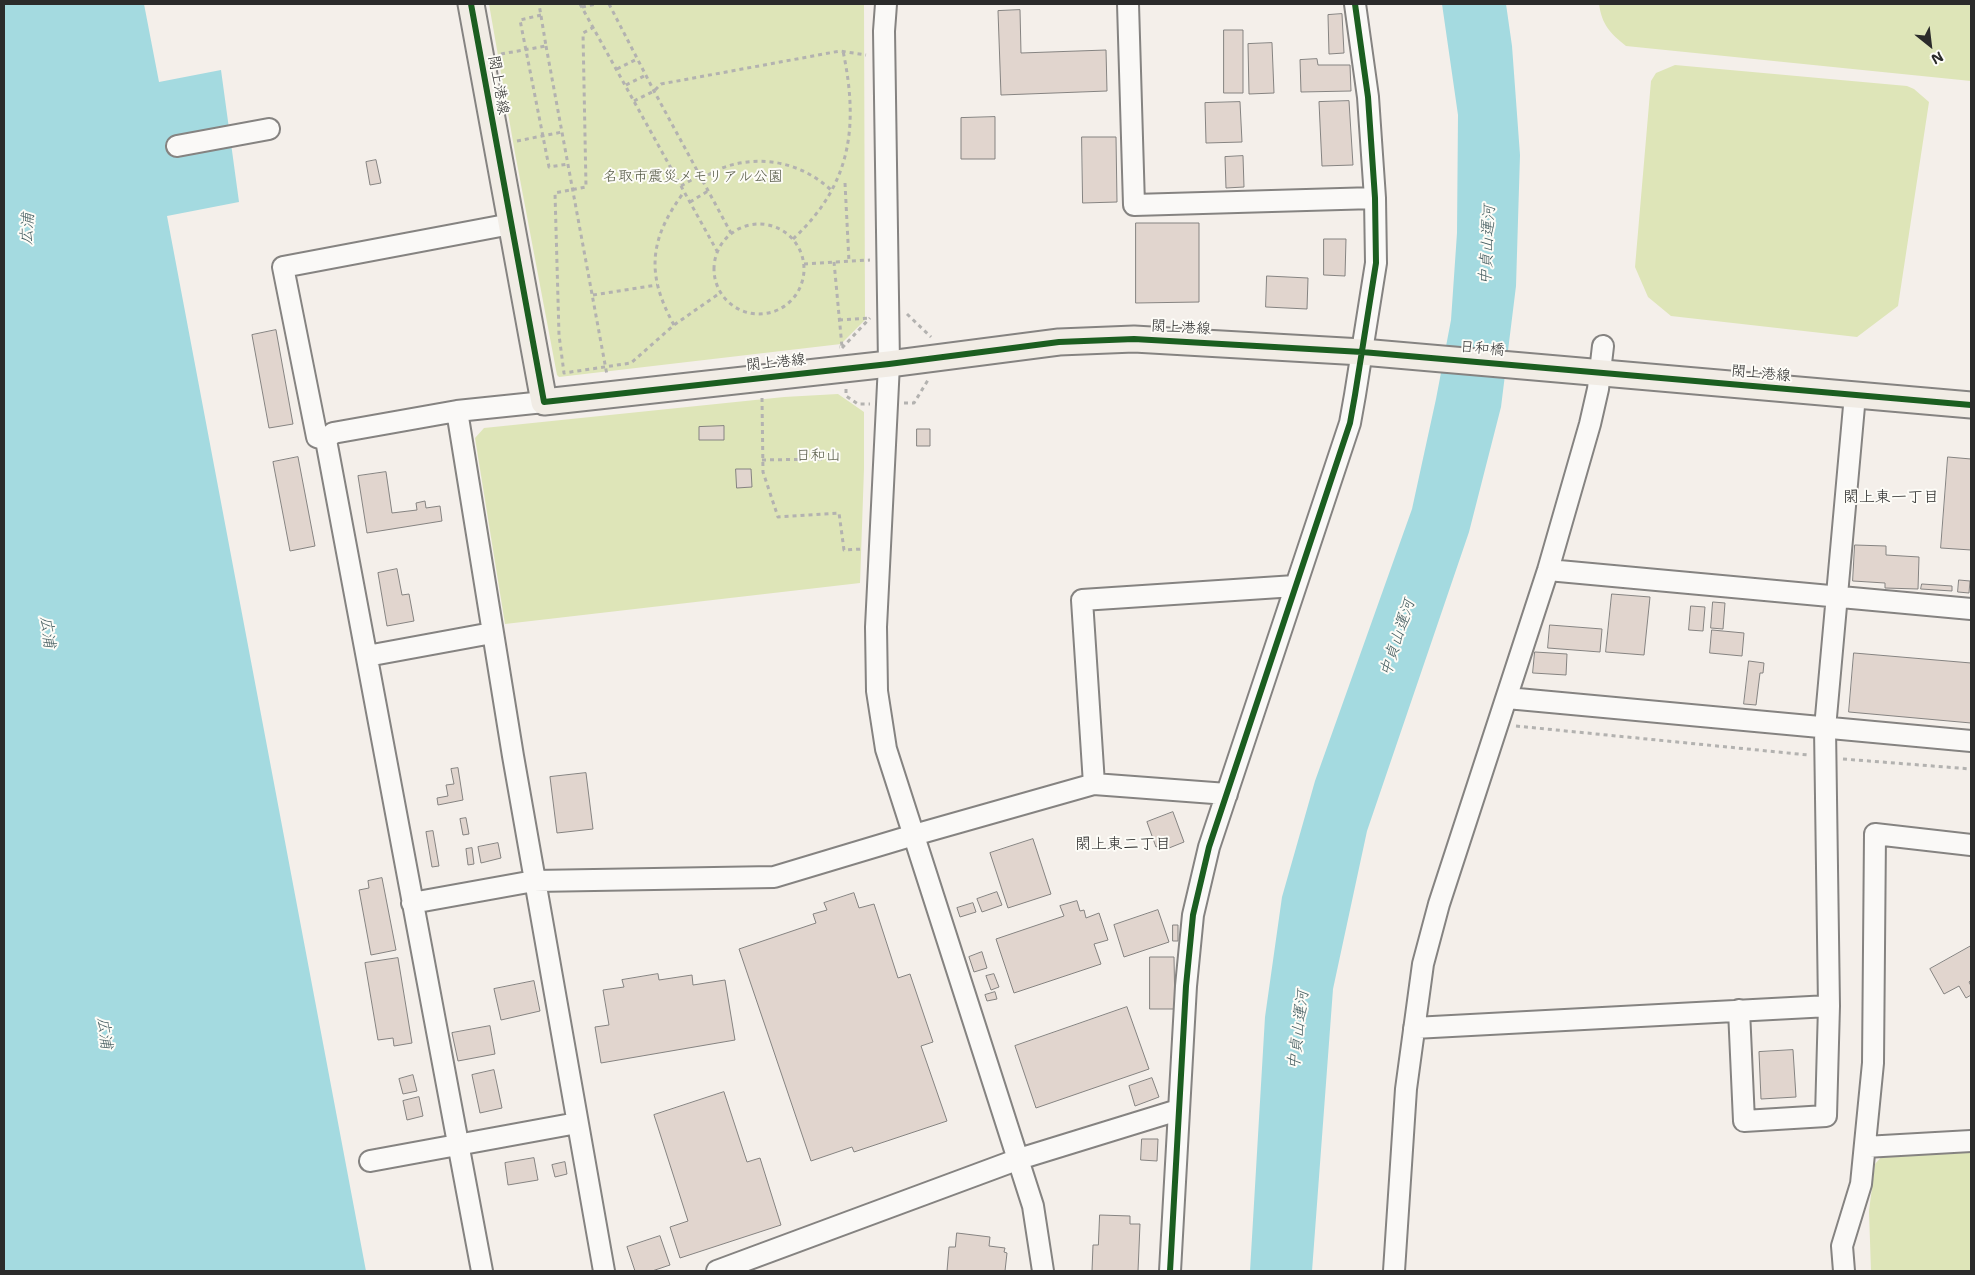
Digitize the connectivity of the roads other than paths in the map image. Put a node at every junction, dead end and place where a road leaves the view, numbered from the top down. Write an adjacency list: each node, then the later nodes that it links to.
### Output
1 (470, 4): 8 (main road, 閖上港線)
2 (886, 4): 12 (street)
3 (1128, 4): 7 (street)
4 (1355, 4): 7 (street)
5 (269, 129): 6 (street)
6 (177, 146)
7 (1375, 198): 10 (street)
8 (511, 224): 16 (main road, 閖上港線); 19 (street)
9 (1604, 346): 14 (street)
10 (1362, 352): 11 (main road, 閖上港線); 12 (main road, 閖上港線); 21 (street)
11 (1415, 356): 13 (main road, 日和橋)
12 (889, 364): 16 (main road, 閖上港線); 31 (street)
13 (1548, 367): 14 (main road, 閖上港線)
14 (1599, 372): 15 (main road, 閖上港線); 20 (street)
15 (1855, 396): 17 (main road, 閖上港線); 22 (street)
16 (544, 402): 18 (street)
17 (1971, 405)
18 (456, 411): 19 (street); 24 (street)
19 (326, 440): 25 (street)
20 (1548, 570): 22 (street); 26 (street)
21 (1295, 586): 29 (street); 30 (street)
22 (1838, 596): 23 (street); 27 (street)
23 (1971, 609)
24 (492, 633): 25 (street); 33 (street)
25 (367, 656): 34 (street)
26 (1507, 698): 27 (street); 37 (street)
27 (1825, 728): 28 (street); 35 (street)
28 (1971, 741)
29 (1094, 784): 30 (street); 31 (street)
30 (1227, 794): 38 (street)
31 (914, 835): 33 (street); 43 (street)
32 (1971, 845): 42 (street)
33 (534, 881): 34 (street); 39 (street)
34 (412, 903): 41 (street)
35 (1829, 1006): 36 (street); 36 (street)
36 (1740, 1010): 37 (street)
37 (1414, 1028): 50 (street)
38 (1178, 1110): 43 (street); 49 (street)
39 (577, 1123): 41 (street); 46 (street)
40 (1971, 1141): 42 (street)
41 (457, 1146): 44 (street); 45 (street)
42 (1865, 1147): 51 (street)
43 (1019, 1158): 47 (street); 48 (street)
44 (370, 1161)
45 (482, 1271)
46 (604, 1271)
47 (716, 1271)
48 (1043, 1271)
49 (1170, 1271)
50 (1394, 1271)
51 (1844, 1271)

